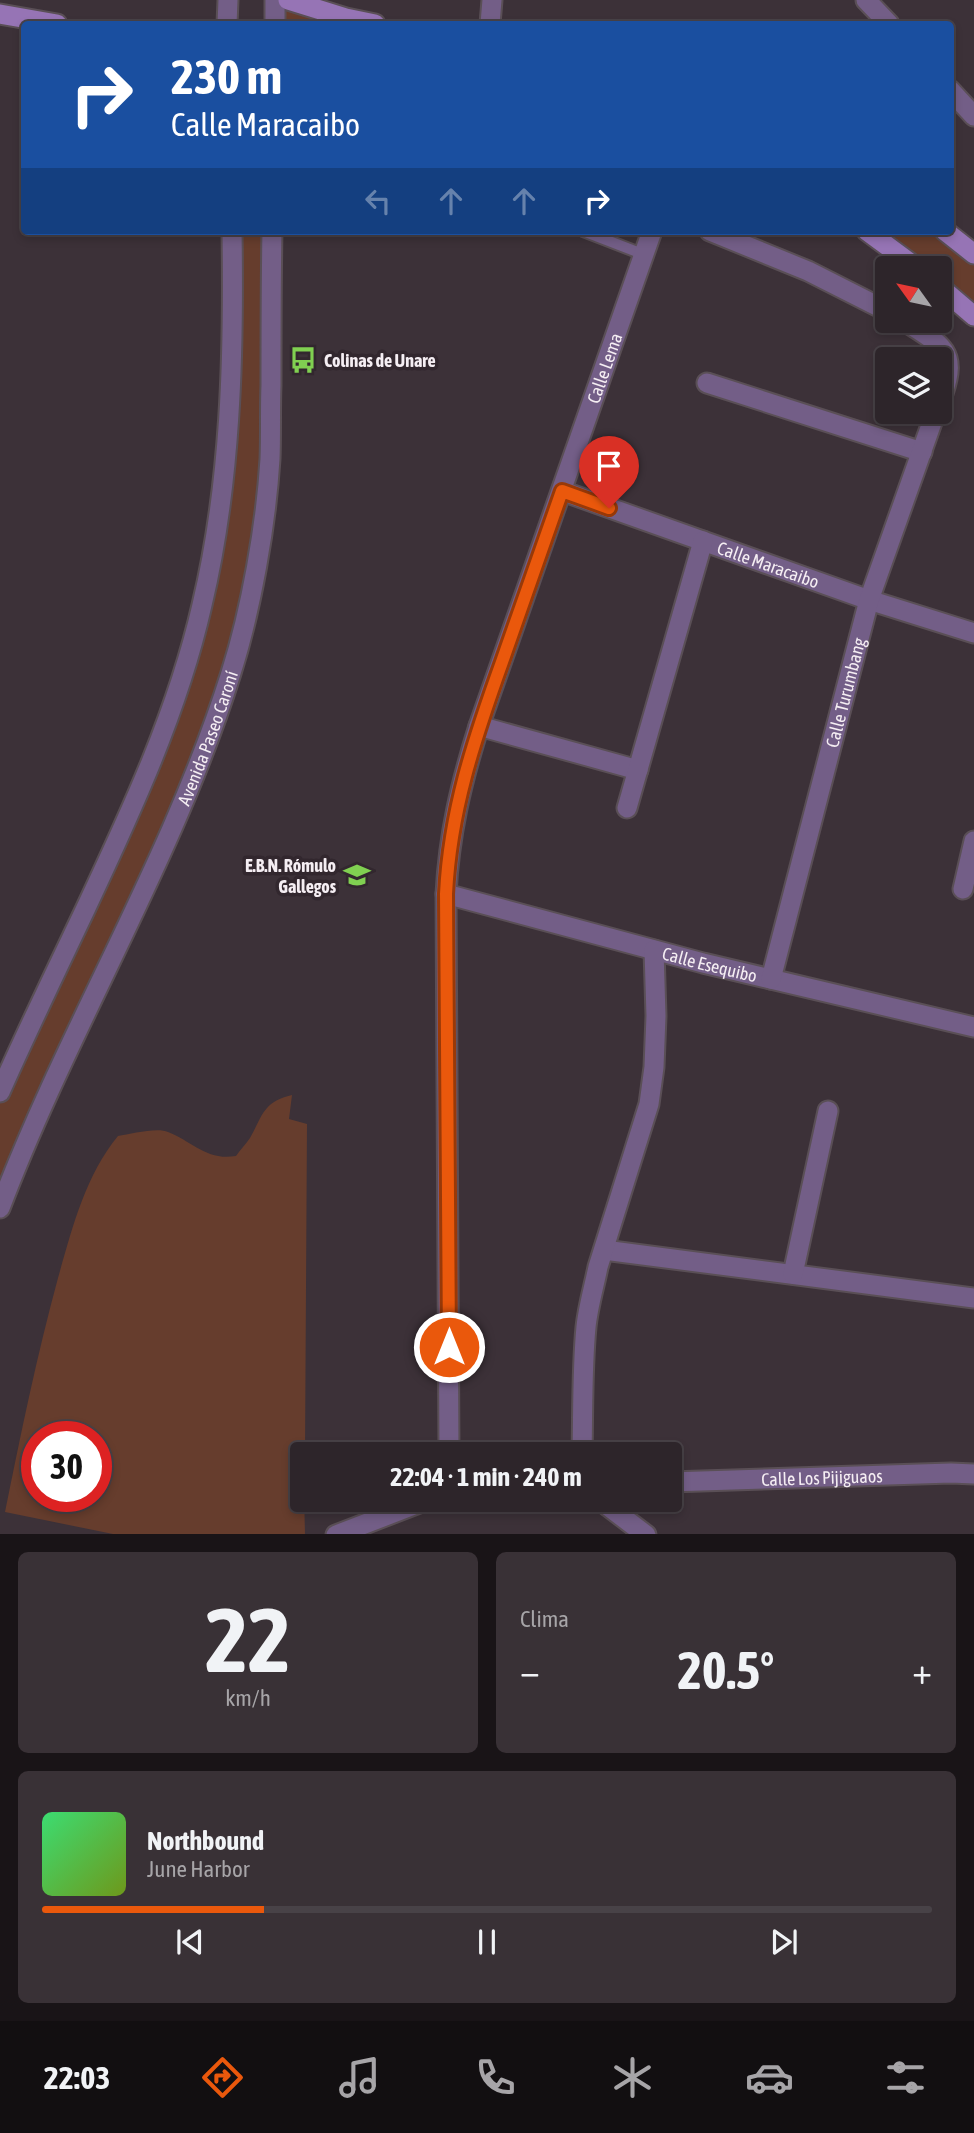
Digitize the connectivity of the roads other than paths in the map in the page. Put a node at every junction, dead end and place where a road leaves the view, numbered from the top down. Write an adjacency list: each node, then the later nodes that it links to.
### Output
1 (228, 0): 10 (street)
2 (275, 0): 11 (street)
3 (288, 0): 8 (main road)
4 (310, 0): 8 (main road)
5 (492, 0): 13 (street)
6 (866, 0): 14 (street)
7 (0, 14): 9 (main road)
8 (346, 18): 12 (main road)
9 (40, 21)
10 (227, 21)
11 (275, 21)
12 (360, 21)
13 (490, 21)
14 (886, 21)
15 (954, 94): 16 (street)
16 (974, 116)
17 (232, 235): 48 (street)
18 (272, 235): 50 (street, Avenida Paseo Caroní)
19 (593, 235): 25 (lane)
20 (652, 235): 25 (street, Calle Lema)
21 (720, 235): 28 (street)
22 (872, 235): 26 (main road)
23 (950, 235): 24 (main road)
24 (974, 254)
25 (645, 256): 35 (street, Calle Lema)
26 (901, 256)
27 (952, 297): 29 (main road)
28 (875, 305)
29 (974, 316)
30 (924, 333): 31 (street)
31 (940, 347)
32 (708, 383): 34 (street)
33 (932, 424): 34 (street, Calle Turumbang)
34 (922, 452): 37 (street, Calle Turumbang)
35 (562, 491): 36 (street, Calle Maracaibo); 39 (street, Calle Lema)
36 (703, 541): 37 (street, Calle Maracaibo); 40 (street)
37 (869, 600): 38 (street, Calle Maracaibo); 46 (street, Calle Turumbang)
38 (974, 633)
39 (480, 726): 40 (street); 44 (street, Calle Lema)
40 (638, 770): 41 (street)
41 (627, 808)
42 (974, 841): 43 (street)
43 (963, 889)
44 (446, 894): 45 (street, Calle Esequibo); 54 (street, Calle Lema)
45 (654, 950): 46 (street, Calle Esequibo); 51 (street)
46 (771, 979): 47 (street, Calle Esequibo)
47 (974, 1027)
48 (0, 1093)
49 (828, 1111): 52 (street)
50 (0, 1208)
51 (604, 1250): 52 (street); 55 (street)
52 (793, 1274): 53 (street)
53 (974, 1298)
54 (449, 1442)
55 (582, 1442)
56 (974, 1474): 57 (street, Calle Los Pijiguaos)
57 (682, 1482)
58 (396, 1512): 60 (street)
59 (616, 1512): 61 (street)
60 (340, 1534)
61 (645, 1534)

